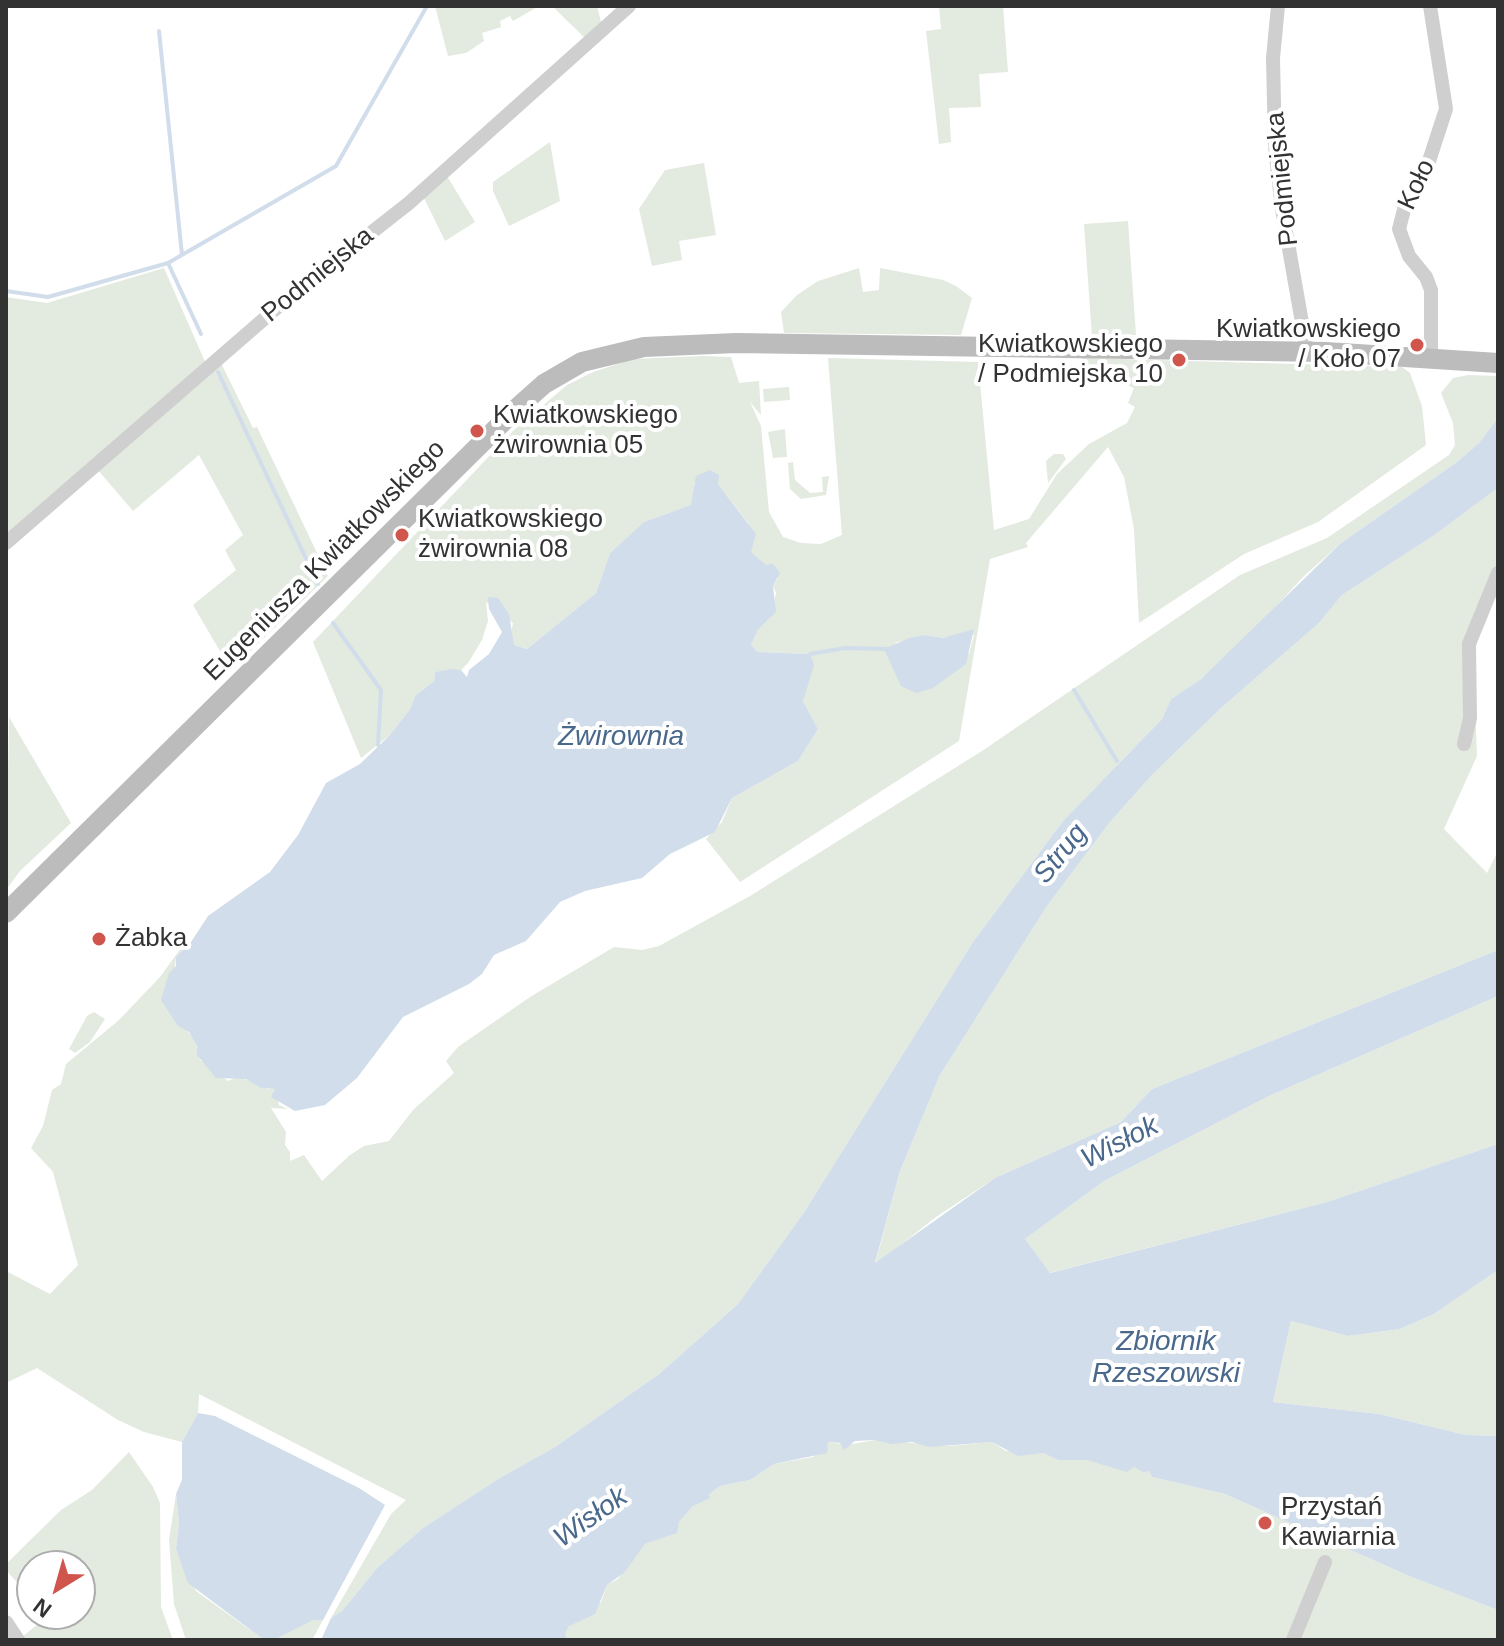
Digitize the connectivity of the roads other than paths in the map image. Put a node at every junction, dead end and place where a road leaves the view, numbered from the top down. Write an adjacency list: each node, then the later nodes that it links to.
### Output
1 (629, 6): 7 (street, Podmiejska)
2 (1278, 6): 4 (street, Podmiejska)
3 (1430, 6): 5 (street, Koło)
4 (1307, 351): 5 (street, Eugeniusza Kwiatkowskiego); 10 (street, Eugeniusza Kwiatkowskiego)
5 (1431, 357): 6 (street, Eugeniusza Kwiatkowskiego)
6 (1498, 363)
7 (6, 543)
8 (1498, 573): 9 (street)
9 (1464, 744)
10 (6, 913)
11 (1325, 1562): 14 (street)
12 (6, 1622): 13 (street)
13 (18, 1640)
14 (1293, 1640)

